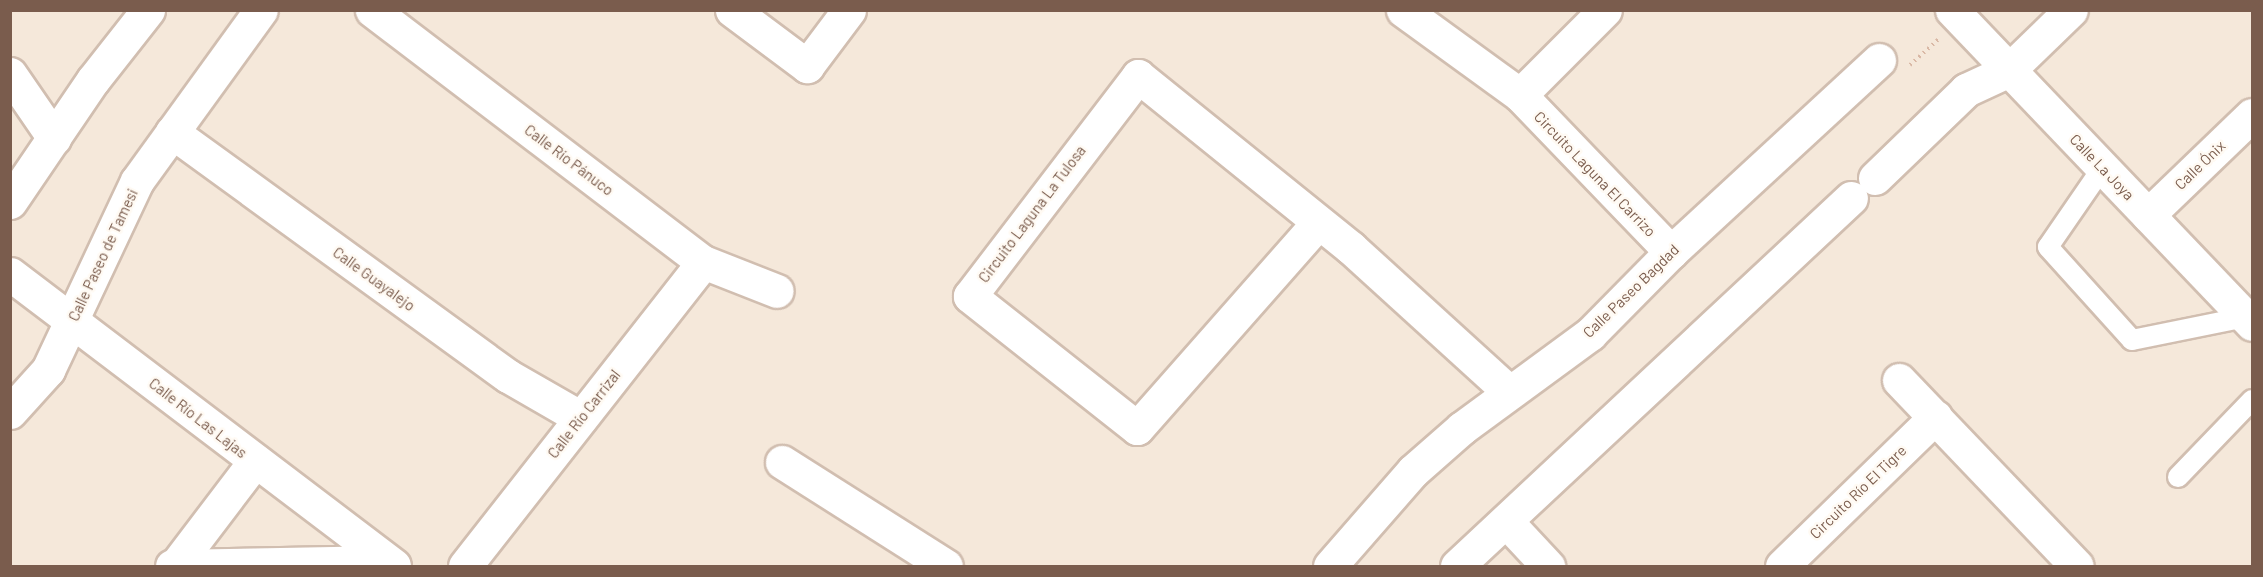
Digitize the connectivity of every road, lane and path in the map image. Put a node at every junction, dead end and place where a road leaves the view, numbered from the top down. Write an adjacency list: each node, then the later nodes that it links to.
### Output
1 (148, 10): 18 (street)
2 (261, 10): 17 (street, Calle Paseo de Tamesi)
3 (372, 10): 24 (street, Calle Río Pánuco)
4 (732, 10): 5 (street)
5 (849, 10)
6 (1403, 10): 11 (street, Circuito Laguna El Carrizo)
7 (1445, 10): 11 (street, Circuito Laguna El Carrizo)
8 (1605, 10): 15 (street)
9 (2071, 10): 13 (street)
10 (1956, 15): 12 (path); 13 (street, Calle La Joya)
11 (1471, 60): 15 (street, Circuito Laguna El Carrizo)
12 (1872, 67): 23 (street, Calle Paseo Bagdad)
13 (2009, 70): 19 (street, Calle La Joya); 38 (street)
14 (10, 74): 18 (street)
15 (1520, 95): 23 (street, Circuito Laguna El Carrizo)
16 (2253, 115): 21 (street, Calle Ónix)
17 (172, 132): 27 (street, Calle Paseo de Tamesi); 34 (street, Calle Guayalejo)
18 (54, 138): 20 (street)
19 (2103, 167): 21 (street, Calle La Joya); 28 (lane)
20 (10, 202)
21 (2148, 215): 28 (street, Calle La Joya)
22 (1317, 224): 22 (street, Circuito Laguna La Tulosa); 30 (street, Circuito Laguna La Tulosa)
23 (1671, 252): 30 (street, Calle Paseo Bagdad)
24 (703, 262): 26 (street, Calle Río Pánuco); 34 (street, Calle Río Carrizal)
25 (10, 274): 27 (street, Calle Río Las Lajas)
26 (777, 291)
27 (73, 321): 32 (street, Calle Paseo de Tamesi); 35 (street, Calle Río Las Lajas)
28 (2249, 321)
29 (1899, 380): 33 (street)
30 (1509, 392): 43 (street, Calle Paseo Bagdad)
31 (2253, 399): 37 (lane)
32 (10, 412)
33 (1935, 417): 46 (street, Circuito Río El Tigre); 47 (street)
34 (581, 418): 41 (street, Calle Río Carrizal)
35 (255, 461): 39 (street, Calle Río Las Lajas); 40 (street)
36 (782, 462): 42 (street)
37 (2178, 477)
38 (1506, 521): 44 (street); 45 (street)
39 (390, 564): 40 (street)
40 (174, 566)
41 (465, 567)
42 (946, 567)
43 (1330, 567)
44 (1457, 567)
45 (1548, 567)
46 (1782, 567)
47 (2077, 567)

